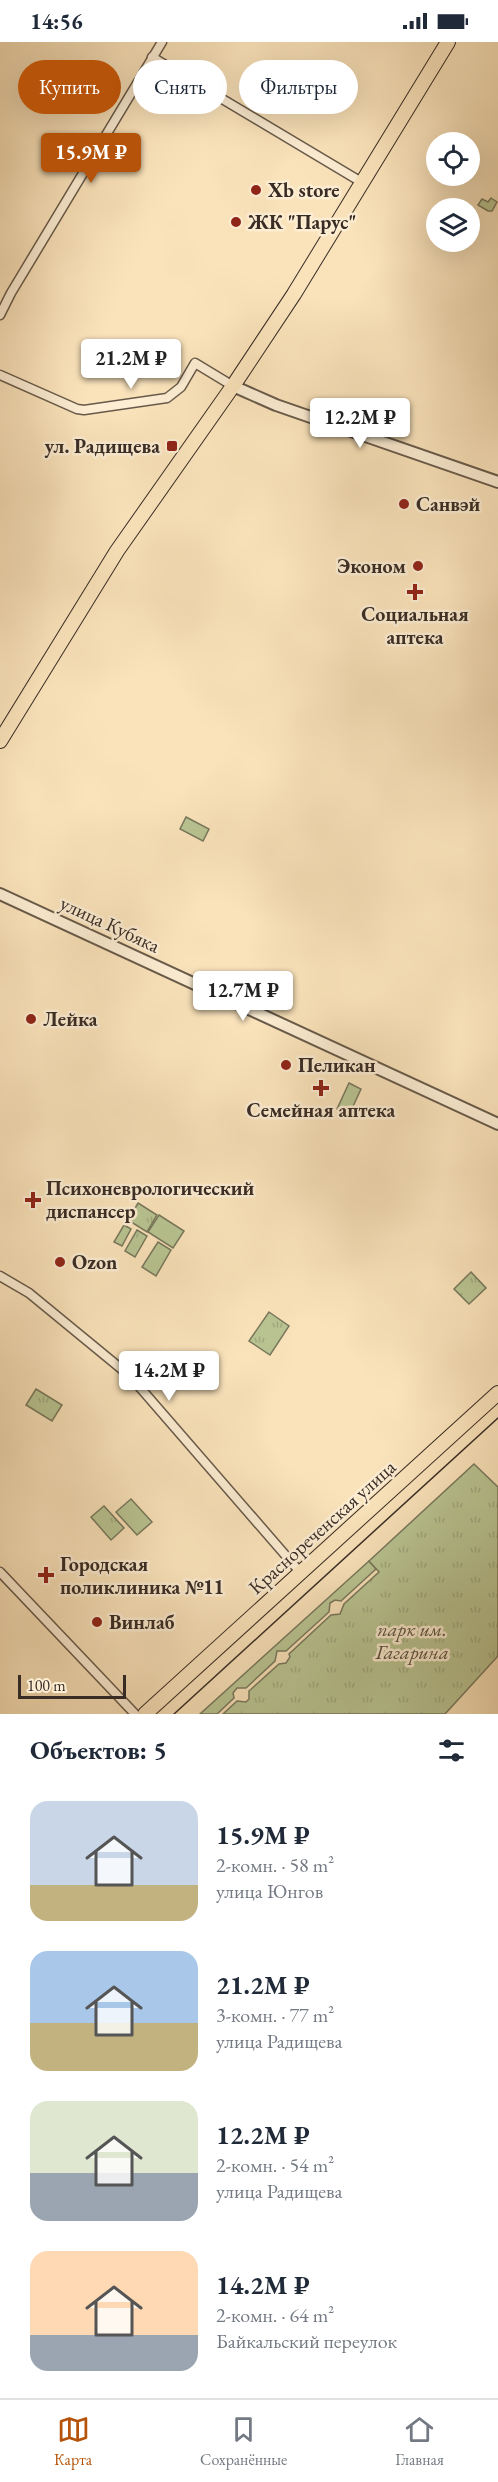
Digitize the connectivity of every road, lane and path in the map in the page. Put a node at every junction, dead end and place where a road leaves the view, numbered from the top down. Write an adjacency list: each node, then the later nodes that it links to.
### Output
1 (162, 42): 3 (street)
2 (448, 42): 4 (main road)
3 (152, 57): 4 (street); 5 (street)
4 (363, 183): 7 (main road)
5 (0, 315)
6 (0, 375): 7 (street)
7 (233, 386): 8 (street); 9 (main road)
8 (498, 482)
9 (0, 741)
10 (0, 894): 11 (street, улица Кубяка)
11 (498, 1124)
12 (0, 1275): 15 (street)
13 (498, 1393): 15 (main road, Краснореченская улица)
14 (0, 1572): 16 (street)
15 (300, 1572): 17 (main road, Краснореченская улица)
16 (135, 1714)
17 (145, 1714)

